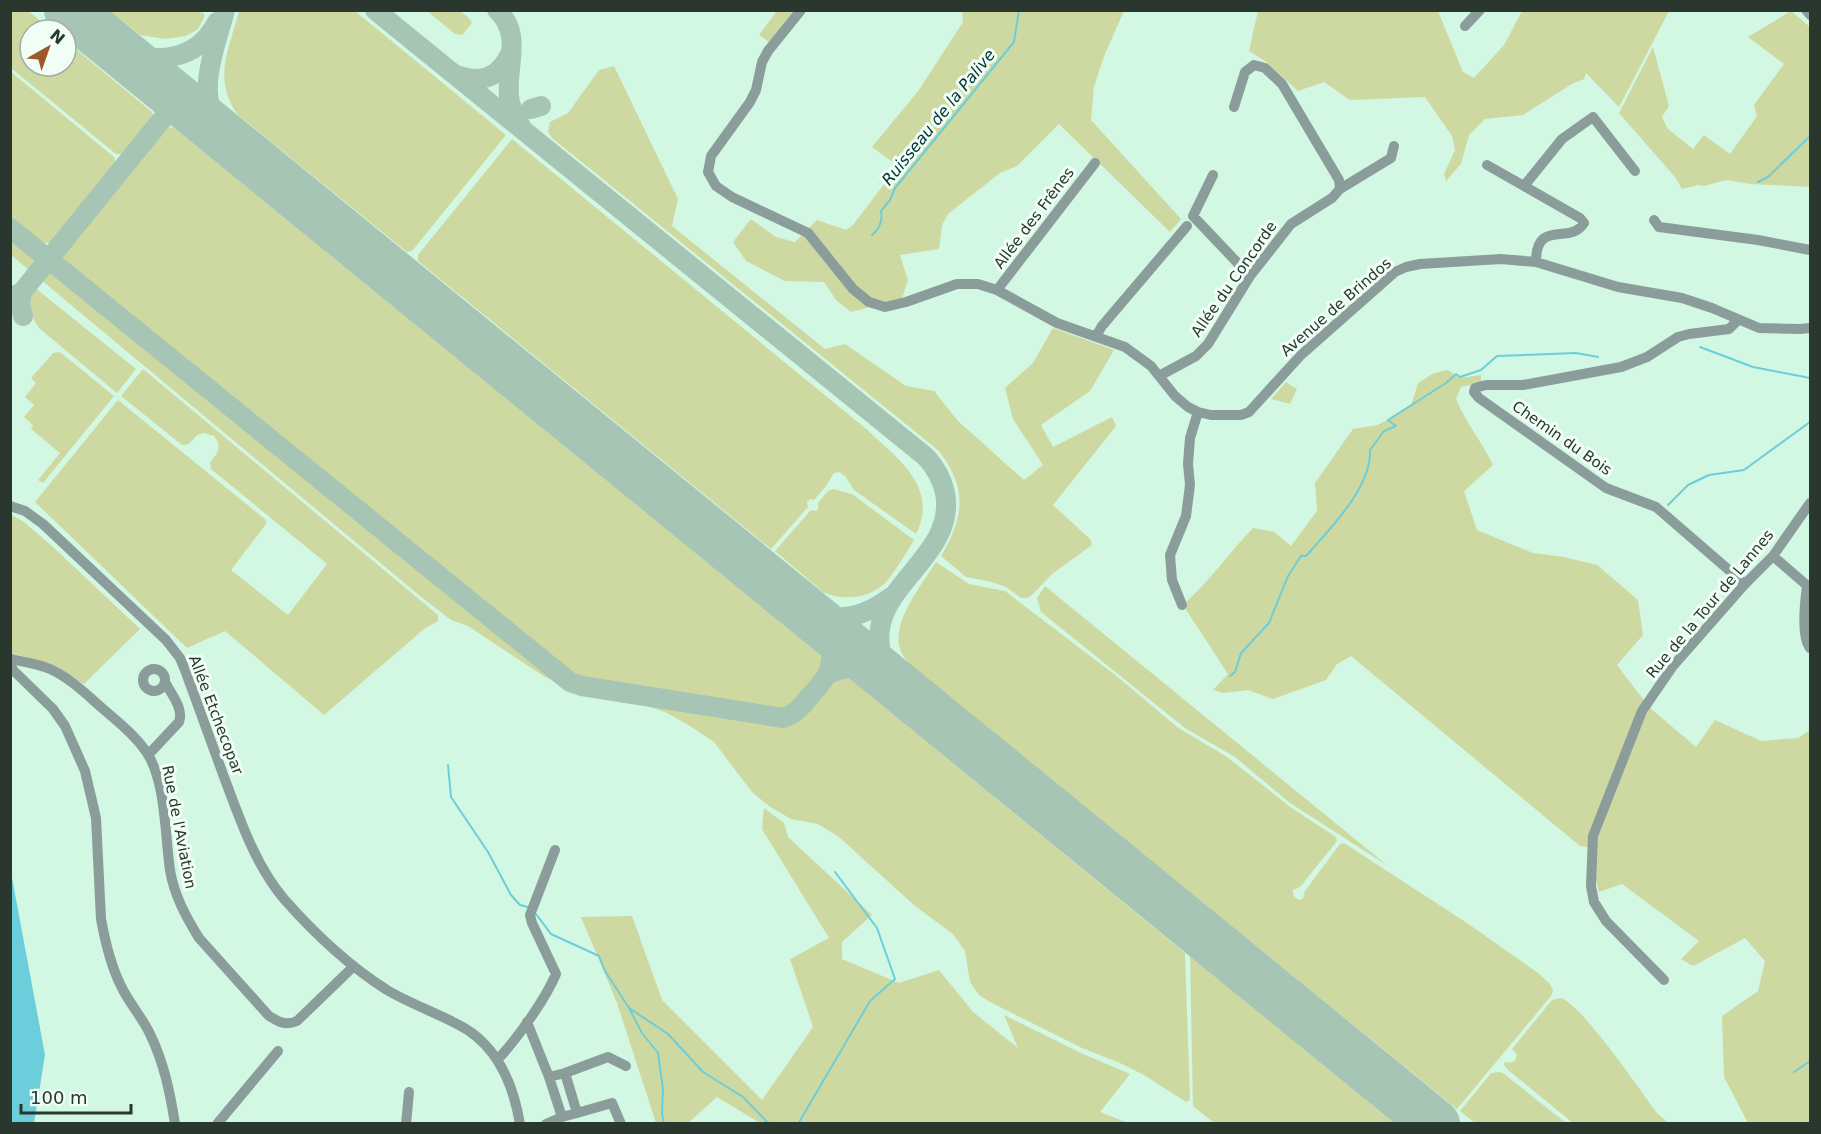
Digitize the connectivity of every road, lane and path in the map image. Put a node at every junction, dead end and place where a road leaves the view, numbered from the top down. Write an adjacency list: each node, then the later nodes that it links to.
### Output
1 (801, 10): 19 (street)
2 (1480, 10): 5 (street)
3 (1806, 10): 4 (street)
4 (1810, 15)
5 (1465, 26)
6 (1234, 107): 13 (street)
7 (1394, 146): 13 (street, Allée du Concorde)
8 (1095, 163): 19 (street, Allée des Frênes)
9 (1487, 165): 12 (street)
10 (1635, 171): 12 (street)
11 (1213, 175): 18 (street)
12 (1524, 186): 17 (street)
13 (1340, 189): 18 (street, Allée du Concorde)
14 (1654, 220): 16 (street)
15 (1187, 226): 22 (street)
16 (1810, 250)
17 (1536, 262): 20 (street, Avenue de Brindos); 24 (street, Avenue de Brindos)
18 (1250, 276): 23 (street, Allée du Concorde)
19 (997, 291): 22 (street)
20 (1738, 320): 21 (street, Avenue de Brindos); 28 (street, Chemin du Bois)
21 (1810, 328)
22 (1096, 336): 23 (street)
23 (1159, 376): 24 (street)
24 (1198, 412): 30 (street)
25 (1810, 503): 27 (street, Rue de la Tour de Lannes)
26 (10, 506): 36 (street, Allée Etchecopar)
27 (1773, 555): 28 (street, Rue de la Tour de Lannes); 29 (street)
28 (1745, 584): 37 (street, Rue de la Tour de Lannes)
29 (1809, 587): 31 (street)
30 (1182, 605)
31 (1810, 648)
32 (11, 659): 34 (street, Rue de l'Aviation); 47 (street)
33 (165, 682): 34 (street)
34 (148, 755): 36 (street, Rue de l'Aviation)
35 (555, 850): 38 (street)
36 (354, 966): 40 (street)
37 (1664, 980)
38 (527, 1022): 40 (street); 43 (street)
39 (278, 1051): 48 (street)
40 (498, 1059): 50 (street)
41 (626, 1066): 42 (street)
42 (565, 1073): 43 (street); 45 (street)
43 (549, 1077): 46 (street)
44 (410, 1092): 49 (street)
45 (577, 1113): 46 (street); 52 (street)
46 (562, 1117): 51 (street)
47 (175, 1124)
48 (217, 1124)
49 (406, 1124)
50 (520, 1124)
51 (546, 1124)
52 (621, 1124)

